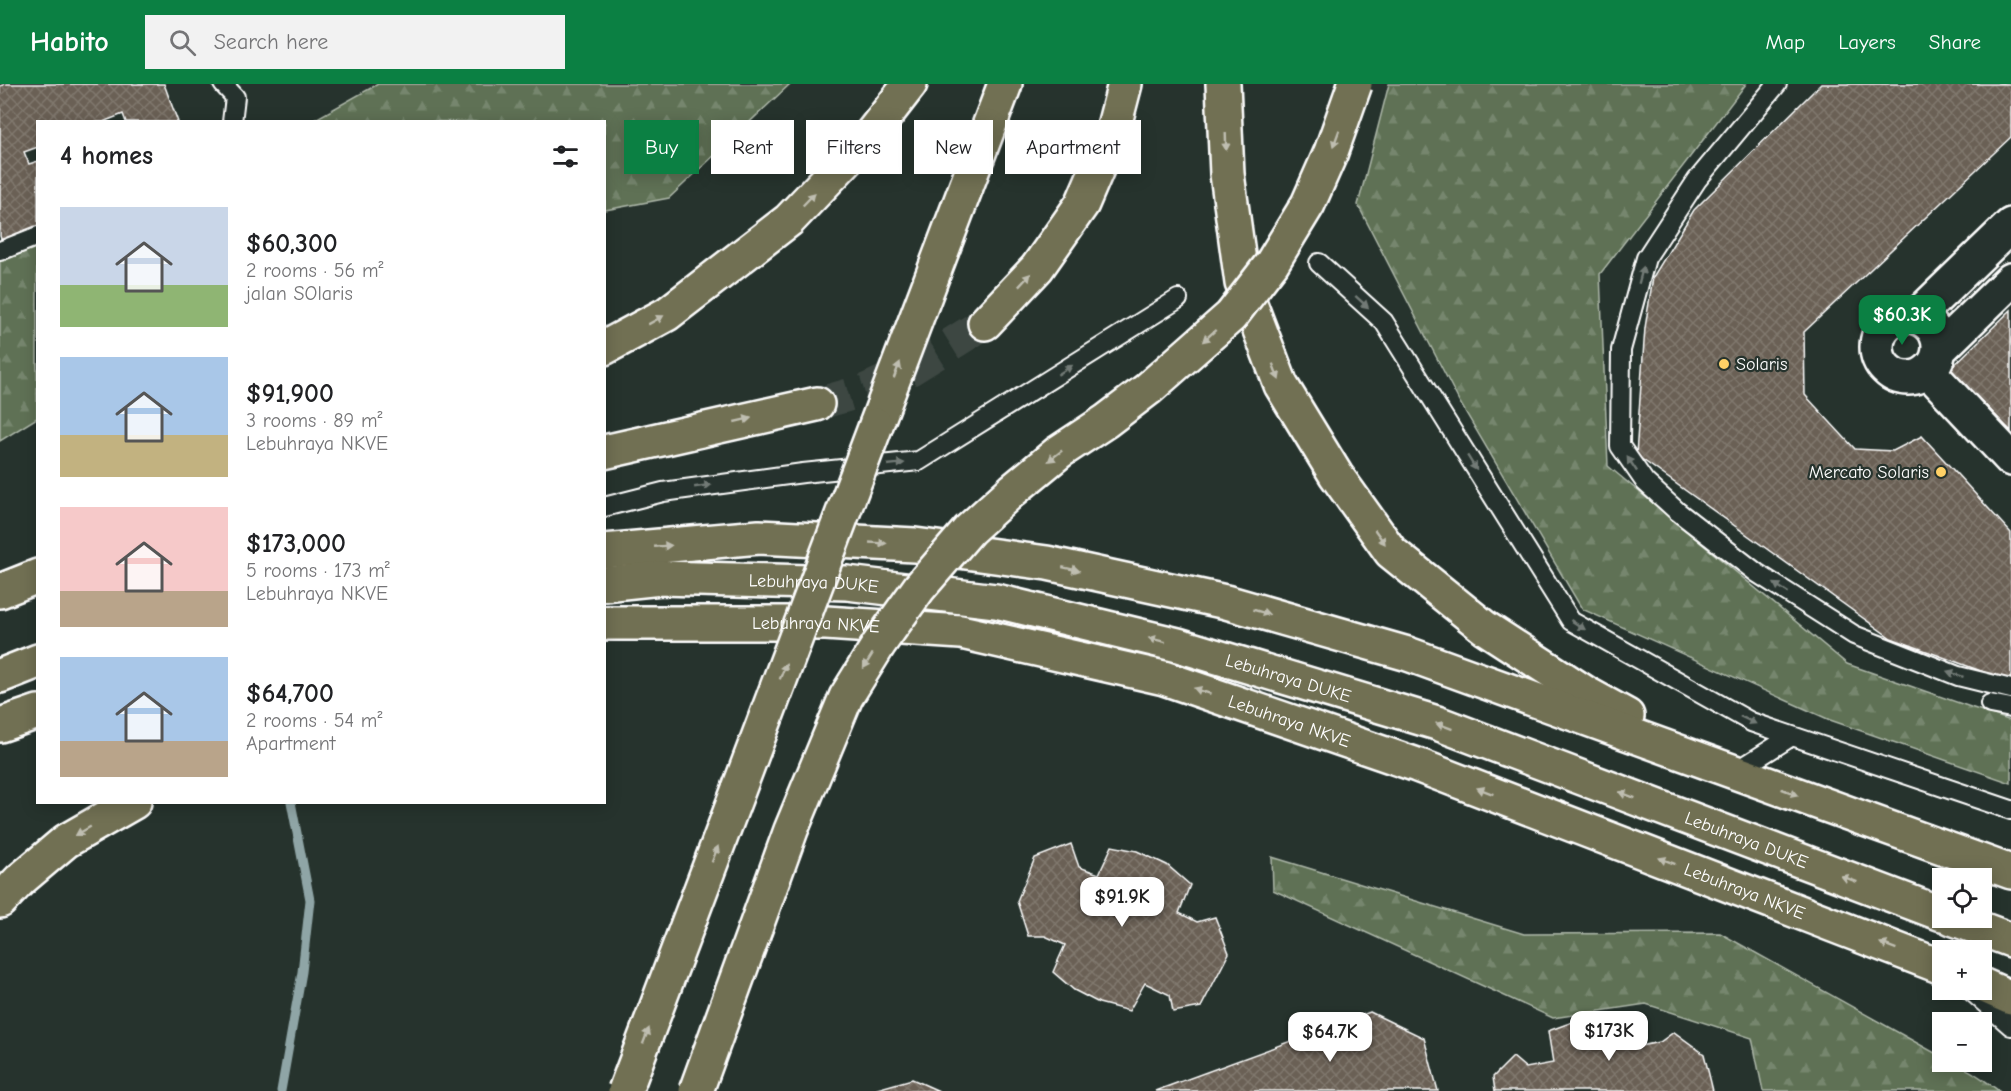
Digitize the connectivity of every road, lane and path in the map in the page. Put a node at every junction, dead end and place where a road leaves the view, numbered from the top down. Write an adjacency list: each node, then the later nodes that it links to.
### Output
1 (223, 84): 8 (lane)
2 (910, 84): 17 (highway, one-way to 2)
3 (1005, 84): 49 (highway, one-way to 3, bridge)
4 (1125, 84): 16 (highway, one-way to 4)
5 (1223, 84): 36 (highway, one-way to 36)
6 (1355, 84): 50 (highway, one-way to 50, bridge)
7 (1777, 84): 30 (lane, one-way to 7)
8 (232, 120)
9 (2011, 225): 15 (street)
10 (36, 237): 11 (lane)
11 (0, 250)
12 (1319, 263): 35 (lane, one-way to 35)
13 (2011, 280): 18 (street)
14 (1178, 299): 22 (lane, one-way to 14)
15 (1917, 316): 18 (street); 18 (street)
16 (985, 323)
17 (606, 347)
18 (1934, 360): 21 (street)
19 (817, 404): 20 (highway, one-way to 19)
20 (606, 452)
21 (2011, 459)
22 (606, 506)
23 (606, 551): 36 (highway, one-way to 36)
24 (36, 577): 26 (highway)
25 (606, 584): 41 (highway, Lebuhraya DUKE, one-way to 25)
26 (0, 591)
27 (606, 623): 44 (highway, Lebuhraya NKVE, one-way to 27)
28 (36, 663): 29 (highway)
29 (0, 676)
30 (2011, 689)
31 (1990, 704): 32 (lane)
32 (2011, 708)
33 (36, 713): 34 (highway)
34 (0, 725)
35 (1792, 736): 36 (lane); 38 (lane)
36 (1735, 772): 39 (highway, one-way to 39)
37 (131, 804): 40 (highway, one-way to 40)
38 (2011, 810)
39 (2011, 872)
40 (0, 901)
41 (1932, 910)
42 (1979, 928): 43 (highway)
43 (2011, 940)
44 (1932, 963)
45 (1992, 989): 46 (highway)
46 (2011, 998)
47 (1981, 1000): 48 (lane)
48 (2011, 1026)
49 (625, 1091)
50 (696, 1091)

